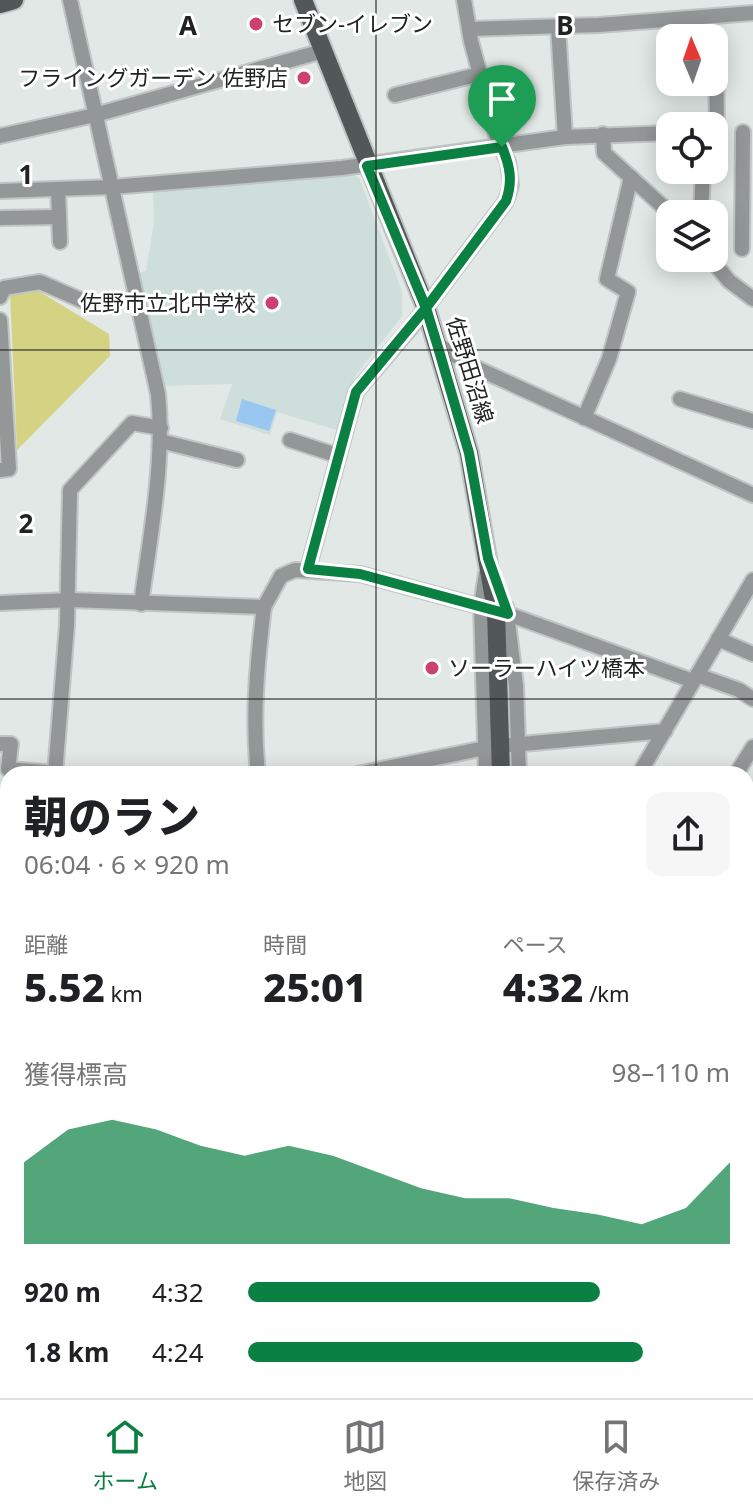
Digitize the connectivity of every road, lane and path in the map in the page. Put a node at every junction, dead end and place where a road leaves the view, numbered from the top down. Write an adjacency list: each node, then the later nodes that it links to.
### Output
1 (14, 0): 5 (main road)
2 (70, 0): 12 (street)
3 (303, 0): 9 (main road, 佐野田沼線)
4 (464, 0): 8 (street)
5 (0, 4)
6 (753, 13): 7 (street)
7 (558, 27): 8 (street); 17 (street)
8 (470, 29): 10 (street)
9 (323, 51): 12 (street); 19 (main road, 佐野田沼線)
10 (480, 74): 11 (street); 18 (street)
11 (395, 95)
12 (95, 115): 16 (street); 21 (street)
13 (748, 132): 28 (street)
14 (656, 133): 15 (street)
15 (603, 134): 17 (street); 20 (street)
16 (0, 136)
17 (565, 137): 18 (street)
18 (502, 147): 19 (street); 33 (street)
19 (367, 166): 21 (street); 33 (main road, 佐野田沼線)
20 (631, 177): 24 (street); 37 (street)
21 (112, 187): 22 (street); 39 (street)
22 (58, 189): 23 (street); 25 (street)
23 (0, 191)
24 (656, 200)
25 (59, 217): 26 (street); 27 (street)
26 (0, 218)
27 (60, 242)
28 (742, 249)
29 (722, 272): 31 (street)
30 (0, 297): 32 (street)
31 (753, 299)
32 (90, 304)
33 (426, 308): 35 (main road, 佐野田沼線); 41 (street)
34 (0, 320): 43 (street)
35 (437, 344): 37 (street); 51 (main road, 佐野田沼線)
36 (680, 399): 38 (street)
37 (584, 418): 44 (street)
38 (753, 421)
39 (160, 434): 42 (street); 47 (street); 49 (street)
40 (290, 440): 41 (street)
41 (339, 456): 45 (street)
42 (237, 460)
43 (0, 470)
44 (753, 495)
45 (308, 569): 50 (street); 51 (street)
46 (753, 580): 52 (street)
47 (67, 600): 48 (street); 49 (street); 62 (street)
48 (0, 603)
49 (141, 604): 50 (street)
50 (264, 607): 63 (street)
51 (495, 610): 54 (street); 58 (street); 59 (street); 66 (main road, 佐野田沼線)
52 (718, 639): 53 (street); 54 (street)
53 (753, 654)
54 (695, 678): 55 (street); 56 (street)
55 (753, 699)
56 (665, 731): 58 (street); 68 (street)
57 (0, 744): 61 (street)
58 (515, 744): 67 (street)
59 (488, 747): 64 (street); 65 (street)
60 (753, 747): 69 (street)
61 (8, 766)
62 (56, 766)
63 (257, 766)
64 (396, 766)
65 (487, 766)
66 (501, 766)
67 (518, 766)
68 (644, 766)
69 (741, 766)

